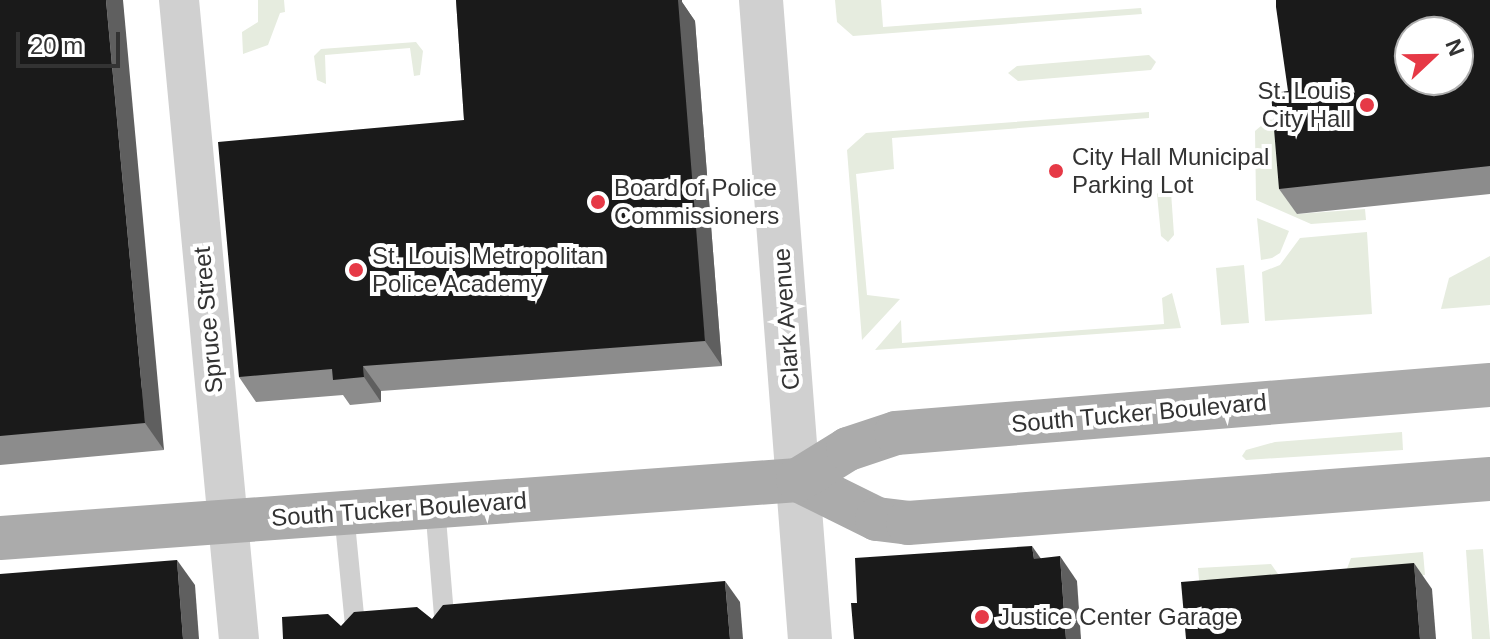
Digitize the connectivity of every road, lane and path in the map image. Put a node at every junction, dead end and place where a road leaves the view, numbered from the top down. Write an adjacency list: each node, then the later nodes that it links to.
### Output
1 (179, 0): 8 (street, Spruce Street)
2 (761, 0): 5 (street, Clark Avenue)
3 (1490, 385): 5 (main road, South Tucker Boulevard)
4 (1490, 479): 5 (main road)
5 (798, 480): 6 (main road, South Tucker Boulevard); 13 (street, Clark Avenue)
6 (435, 506): 7 (main road, South Tucker Boulevard); 10 (lane)
7 (344, 513): 8 (main road, South Tucker Boulevard); 11 (lane)
8 (227, 521): 9 (main road, South Tucker Boulevard); 12 (street, Spruce Street)
9 (0, 538)
10 (445, 628)
11 (356, 635)
12 (239, 639)
13 (810, 639)

